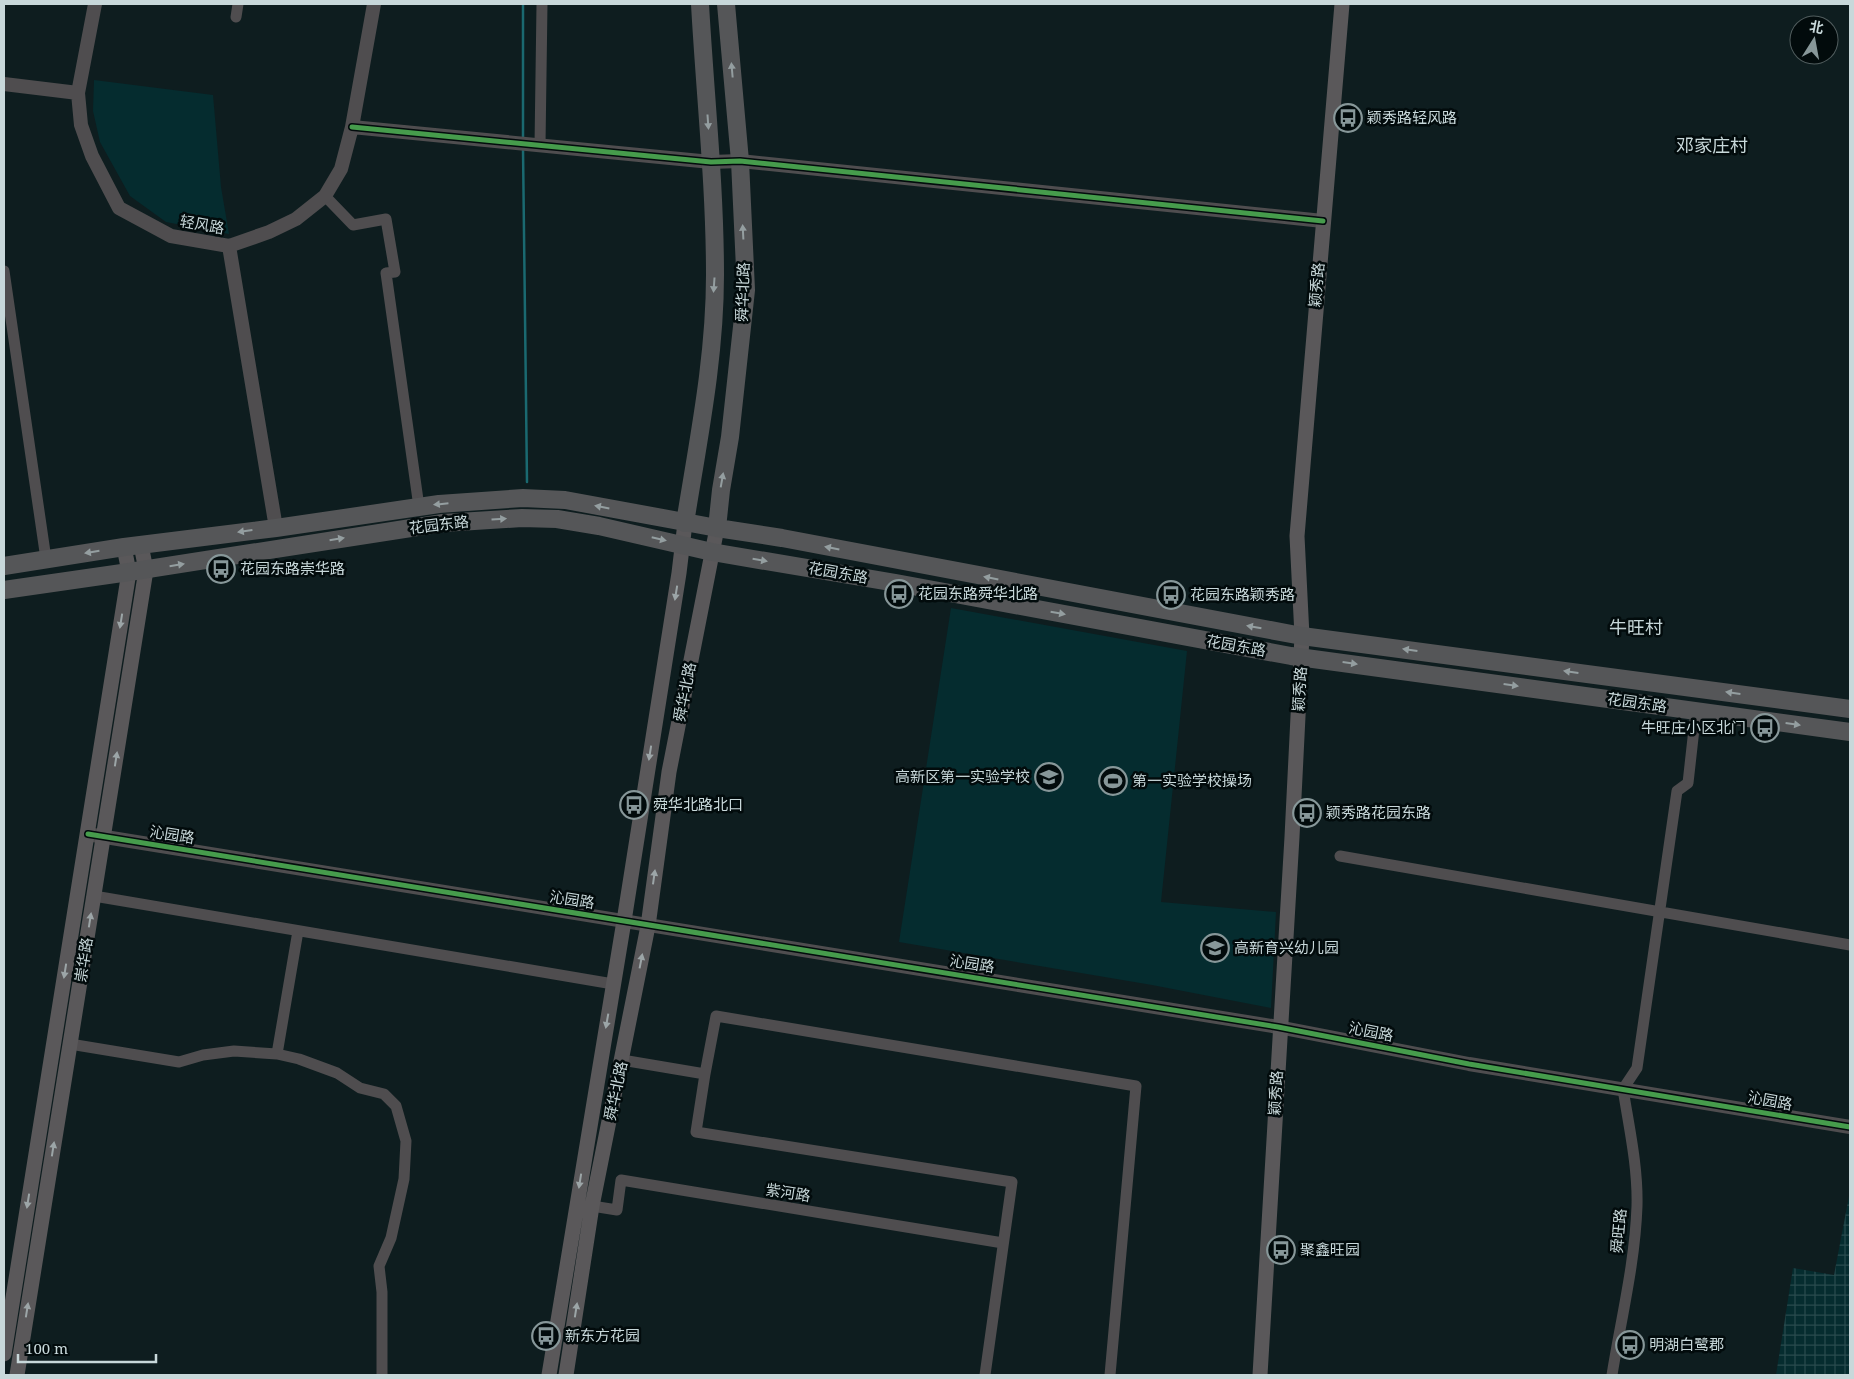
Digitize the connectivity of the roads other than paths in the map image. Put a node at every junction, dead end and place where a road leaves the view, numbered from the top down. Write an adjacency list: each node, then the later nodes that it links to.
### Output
1 (95, 4): 10 (street, 轻风路)
2 (238, 4): 8 (street)
3 (374, 4): 11 (street)
4 (542, 4): 12 (street)
5 (700, 4): 14 (main road, 舜华北路, one-way to 14)
6 (726, 4): 13 (main road, 舜华北路, one-way to 6)
7 (1342, 4): 16 (main road, 颖秀路)
8 (236, 17)
9 (4, 84): 10 (street)
10 (78, 93): 17 (street, 轻风路)
11 (352, 127): 12 (street); 15 (street)
12 (529, 144): 14 (street)
13 (740, 161): 14 (street); 16 (street); 22 (main road, 舜华北路, one-way to 13)
14 (711, 162): 20 (main road, 舜华北路, one-way to 20)
15 (325, 196): 17 (street); 19 (street)
16 (1323, 221): 30 (main road, 颖秀路)
17 (229, 246): 21 (street, 轻风路)
18 (4, 271): 26 (street)
19 (420, 507): 20 (main road, 花园东路, one-way to 19); 21 (main road, 花园东路)
20 (685, 523): 22 (main road, 花园东路); 23 (main road, 舜华北路)
21 (276, 528): 24 (main road, 花园东路, one-way to 24)
22 (717, 528): 25 (main road, 舜华北路); 30 (main road, 花园东路, one-way to 22)
23 (682, 545): 25 (main road, 花园东路); 28 (main road, 花园东路, one-way to 23); 40 (main road, 舜华北路, one-way to 40)
24 (132, 546): 26 (main road, 花园东路, one-way to 26); 28 (main road, 崇华路)
25 (712, 552): 31 (main road, 花园东路, one-way to 31); 41 (main road, 舜华北路, one-way to 25)
26 (46, 559): 27 (main road, 花园东路)
27 (4, 566)
28 (137, 571): 29 (main road, 花园东路); 35 (main road, 崇华路, one-way to 35); 36 (main road, 崇华路, one-way to 28)
29 (4, 590)
30 (1302, 636): 31 (main road, 颖秀路); 32 (main road, 花园东路, one-way to 30)
31 (1302, 657): 33 (main road, 花园东路, one-way to 33); 45 (main road, 颖秀路)
32 (1850, 709)
33 (1696, 711): 34 (main road, 花园东路, one-way to 34); 39 (street)
34 (1850, 732)
35 (88, 834): 36 (street, 沁园路); 54 (main road, 崇华路, one-way to 54)
36 (104, 836): 38 (main road, 崇华路); 40 (street, 沁园路)
37 (1340, 856): 39 (street)
38 (94, 896): 42 (street); 46 (main road, 崇华路, one-way to 38)
39 (1659, 912): 43 (street); 50 (street)
40 (624, 921): 41 (street, 沁园路); 44 (main road, 舜华北路)
41 (648, 926): 45 (street, 沁园路); 48 (main road, 舜华北路, one-way to 41)
42 (298, 930): 44 (street); 47 (street)
43 (1850, 945)
44 (613, 984): 57 (main road, 舜华北路, one-way to 57)
45 (1280, 1028): 50 (street, 沁园路); 61 (main road, 颖秀路)
46 (70, 1044): 47 (street); 55 (main road, 崇华路, one-way to 46)
47 (277, 1054): 56 (street)
48 (622, 1060): 49 (street); 52 (main road, 舜华北路)
49 (705, 1074): 53 (street); 60 (street)
50 (1623, 1089): 51 (street, 沁园路); 62 (street, 舜旺路)
51 (1850, 1127)
52 (592, 1206): 53 (street, 紫河路); 58 (main road, 舜华北路, one-way to 52)
53 (1003, 1243): 59 (street)
54 (4, 1354)
55 (17, 1375)
56 (382, 1375)
57 (549, 1375)
58 (566, 1375)
59 (985, 1375)
60 (1110, 1375)
61 (1260, 1375)
62 (1612, 1375)

